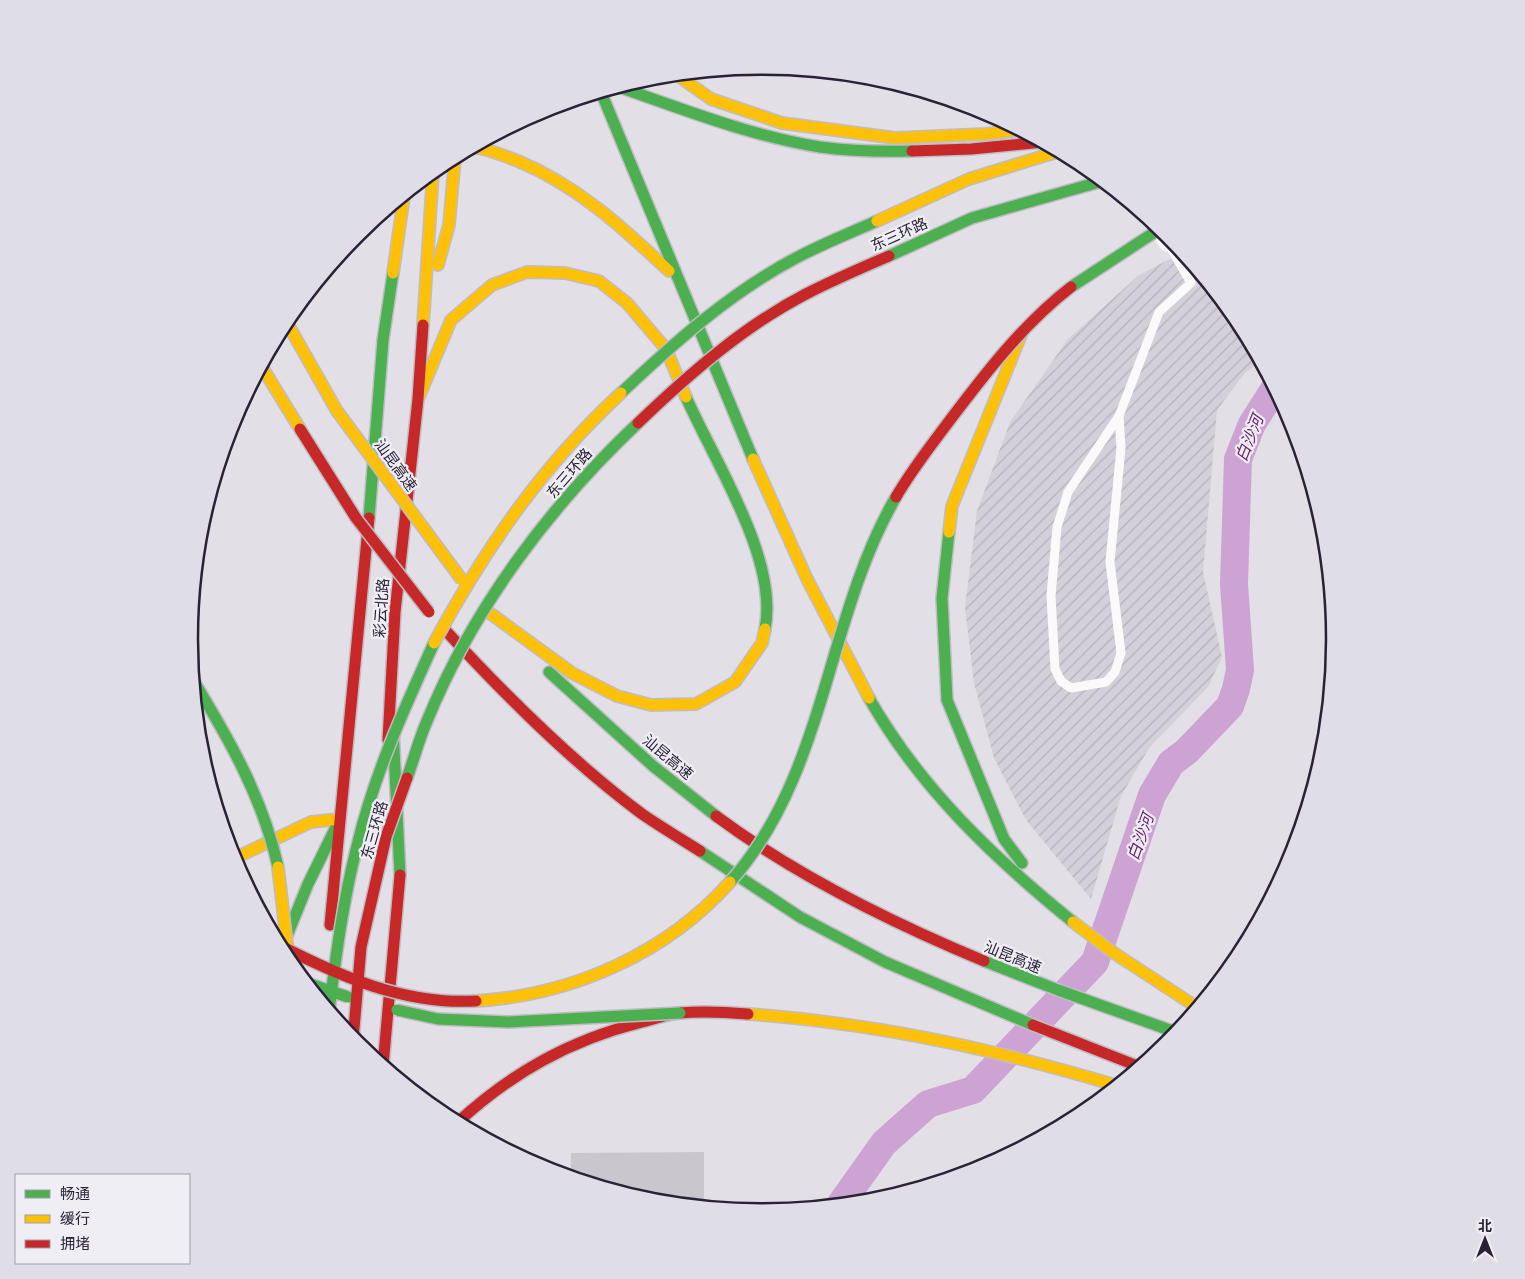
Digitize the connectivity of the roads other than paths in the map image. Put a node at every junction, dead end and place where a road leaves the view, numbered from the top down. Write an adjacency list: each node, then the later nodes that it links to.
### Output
1 (685, 81): 4 (main road)
2 (630, 91): 5 (main road)
3 (603, 98): 15 (main road)
4 (1008, 131)
5 (1031, 143)
6 (484, 149): 15 (main road)
7 (1051, 155): 34 (main road, 东三环路, bridge)
8 (454, 167): 16 (main road)
9 (432, 182): 16 (main road, 彩云北路)
10 (1094, 183): 37 (main road, 东三环路, bridge)
11 (403, 205): 19 (main road, 彩云北路)
12 (1162, 240): 18 (main road, bridge)
13 (1176, 255): 22 (lane)
14 (383, 258): 19 (main road)
15 (676, 277): 28 (main road)
16 (423, 322): 21 (main road, 彩云北路)
17 (291, 330): 23 (main road, 汕昆高速, bridge)
18 (1021, 335): 28 (main road); 31 (main road, bridge)
19 (383, 340): 26 (main road, 彩云北路)
20 (266, 372): 41 (main road, bridge)
21 (418, 399): 23 (main road); 25 (main road, 彩云北路)
22 (1119, 416): 22 (lane)
23 (488, 611): 38 (main road, 汕昆高速)
24 (201, 693): 30 (main road, bridge)
25 (391, 709): 39 (main road, 彩云北路); 40 (main road)
26 (340, 819): 27 (main road); 29 (main road); 33 (main road, 彩云北路)
27 (241, 855)
28 (1056, 908): 35 (main road)
29 (285, 940)
30 (288, 945)
31 (292, 952)
32 (318, 986): 36 (main road, bridge)
33 (323, 993)
34 (330, 1002)
35 (1193, 1004)
36 (680, 1013): 42 (main road); 43 (main road, bridge)
37 (354, 1029)
38 (1170, 1030)
39 (361, 1036)
40 (385, 1059)
41 (1134, 1065)
42 (1110, 1084)
43 (463, 1118)

